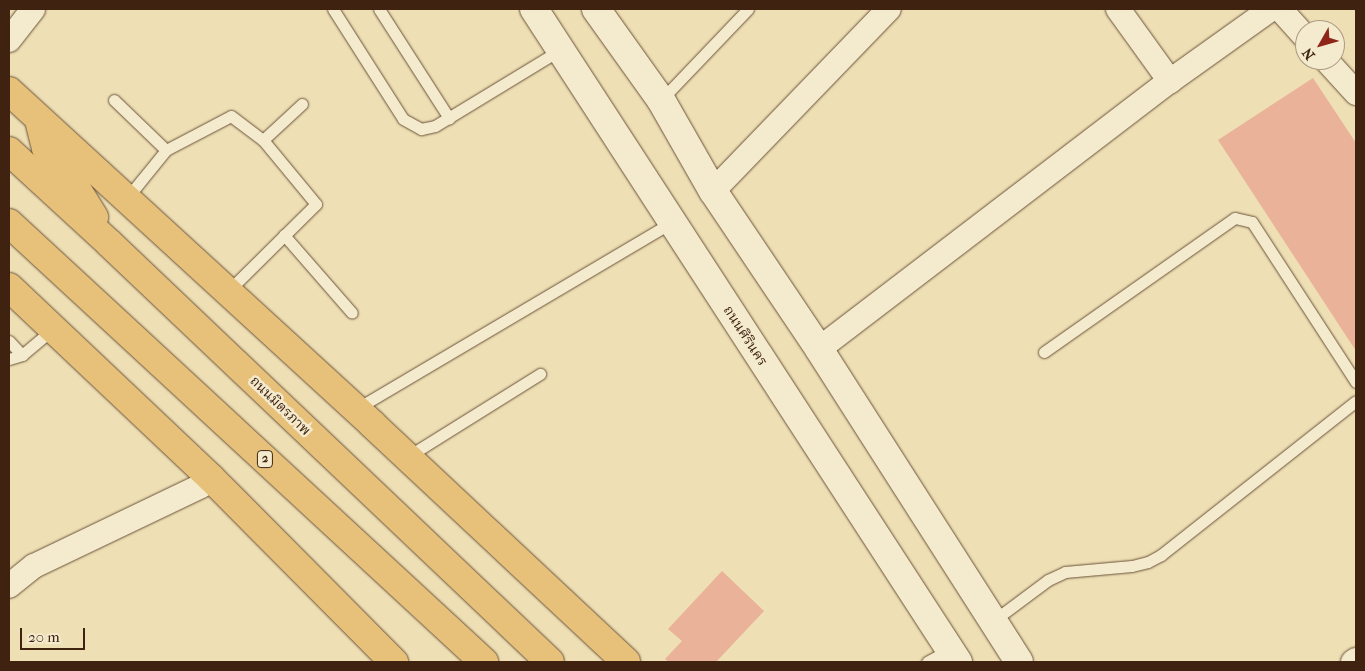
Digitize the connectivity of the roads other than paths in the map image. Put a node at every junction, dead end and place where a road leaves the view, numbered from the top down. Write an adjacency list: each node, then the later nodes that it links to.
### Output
1 (33, 9): 12 (street)
2 (333, 9): 22 (lane)
3 (379, 9): 22 (lane)
4 (534, 9): 13 (street, ถนนศิรินคร)
5 (596, 9): 19 (street)
6 (748, 9): 19 (lane)
7 (889, 9): 26 (street)
8 (1118, 9): 15 (street)
9 (1271, 9): 15 (street)
10 (1280, 9): 11 (street)
11 (1295, 26)
12 (9, 40)
13 (560, 50): 22 (lane); 28 (street, ถนนศิรินคร)
14 (1335, 70): 17 (street)
15 (1170, 81): 37 (street)
16 (9, 91): 21 (highway)
17 (1356, 94)
18 (114, 100): 24 (lane)
19 (661, 100): 26 (street)
20 (302, 104): 23 (lane)
21 (38, 118): 27 (highway); 31 (highway)
22 (449, 118)
23 (263, 140): 24 (lane); 30 (lane)
24 (166, 150): 27 (lane)
25 (9, 151): 31 (highway, ถนนมิตรภาพ)
26 (713, 191): 37 (street)
27 (127, 198): 33 (highway)
28 (672, 222): 44 (lane); 49 (street, ถนนศิรินคร)
29 (9, 223): 52 (highway, 2)
30 (284, 235): 33 (lane); 34 (lane)
31 (109, 243): 53 (highway, ถนนมิตรภาพ)
32 (9, 287): 35 (highway)
33 (228, 291): 44 (highway)
34 (352, 313)
35 (53, 329): 39 (lane); 46 (highway)
36 (9, 342): 39 (lane)
37 (819, 349): 48 (street)
38 (1044, 352): 42 (lane)
39 (22, 355): 40 (lane)
40 (9, 359)
41 (540, 374): 45 (lane)
42 (1356, 382)
43 (1356, 400): 48 (lane)
44 (356, 409): 45 (highway)
45 (407, 457): 54 (highway)
46 (211, 478): 47 (street); 51 (highway)
47 (9, 586)
48 (993, 621): 56 (street)
49 (954, 656): 55 (lane)
50 (1356, 660): 57 (street)
51 (394, 662)
52 (484, 662)
53 (550, 662)
54 (626, 662)
55 (926, 662)
56 (1019, 662)
57 (1353, 662)

